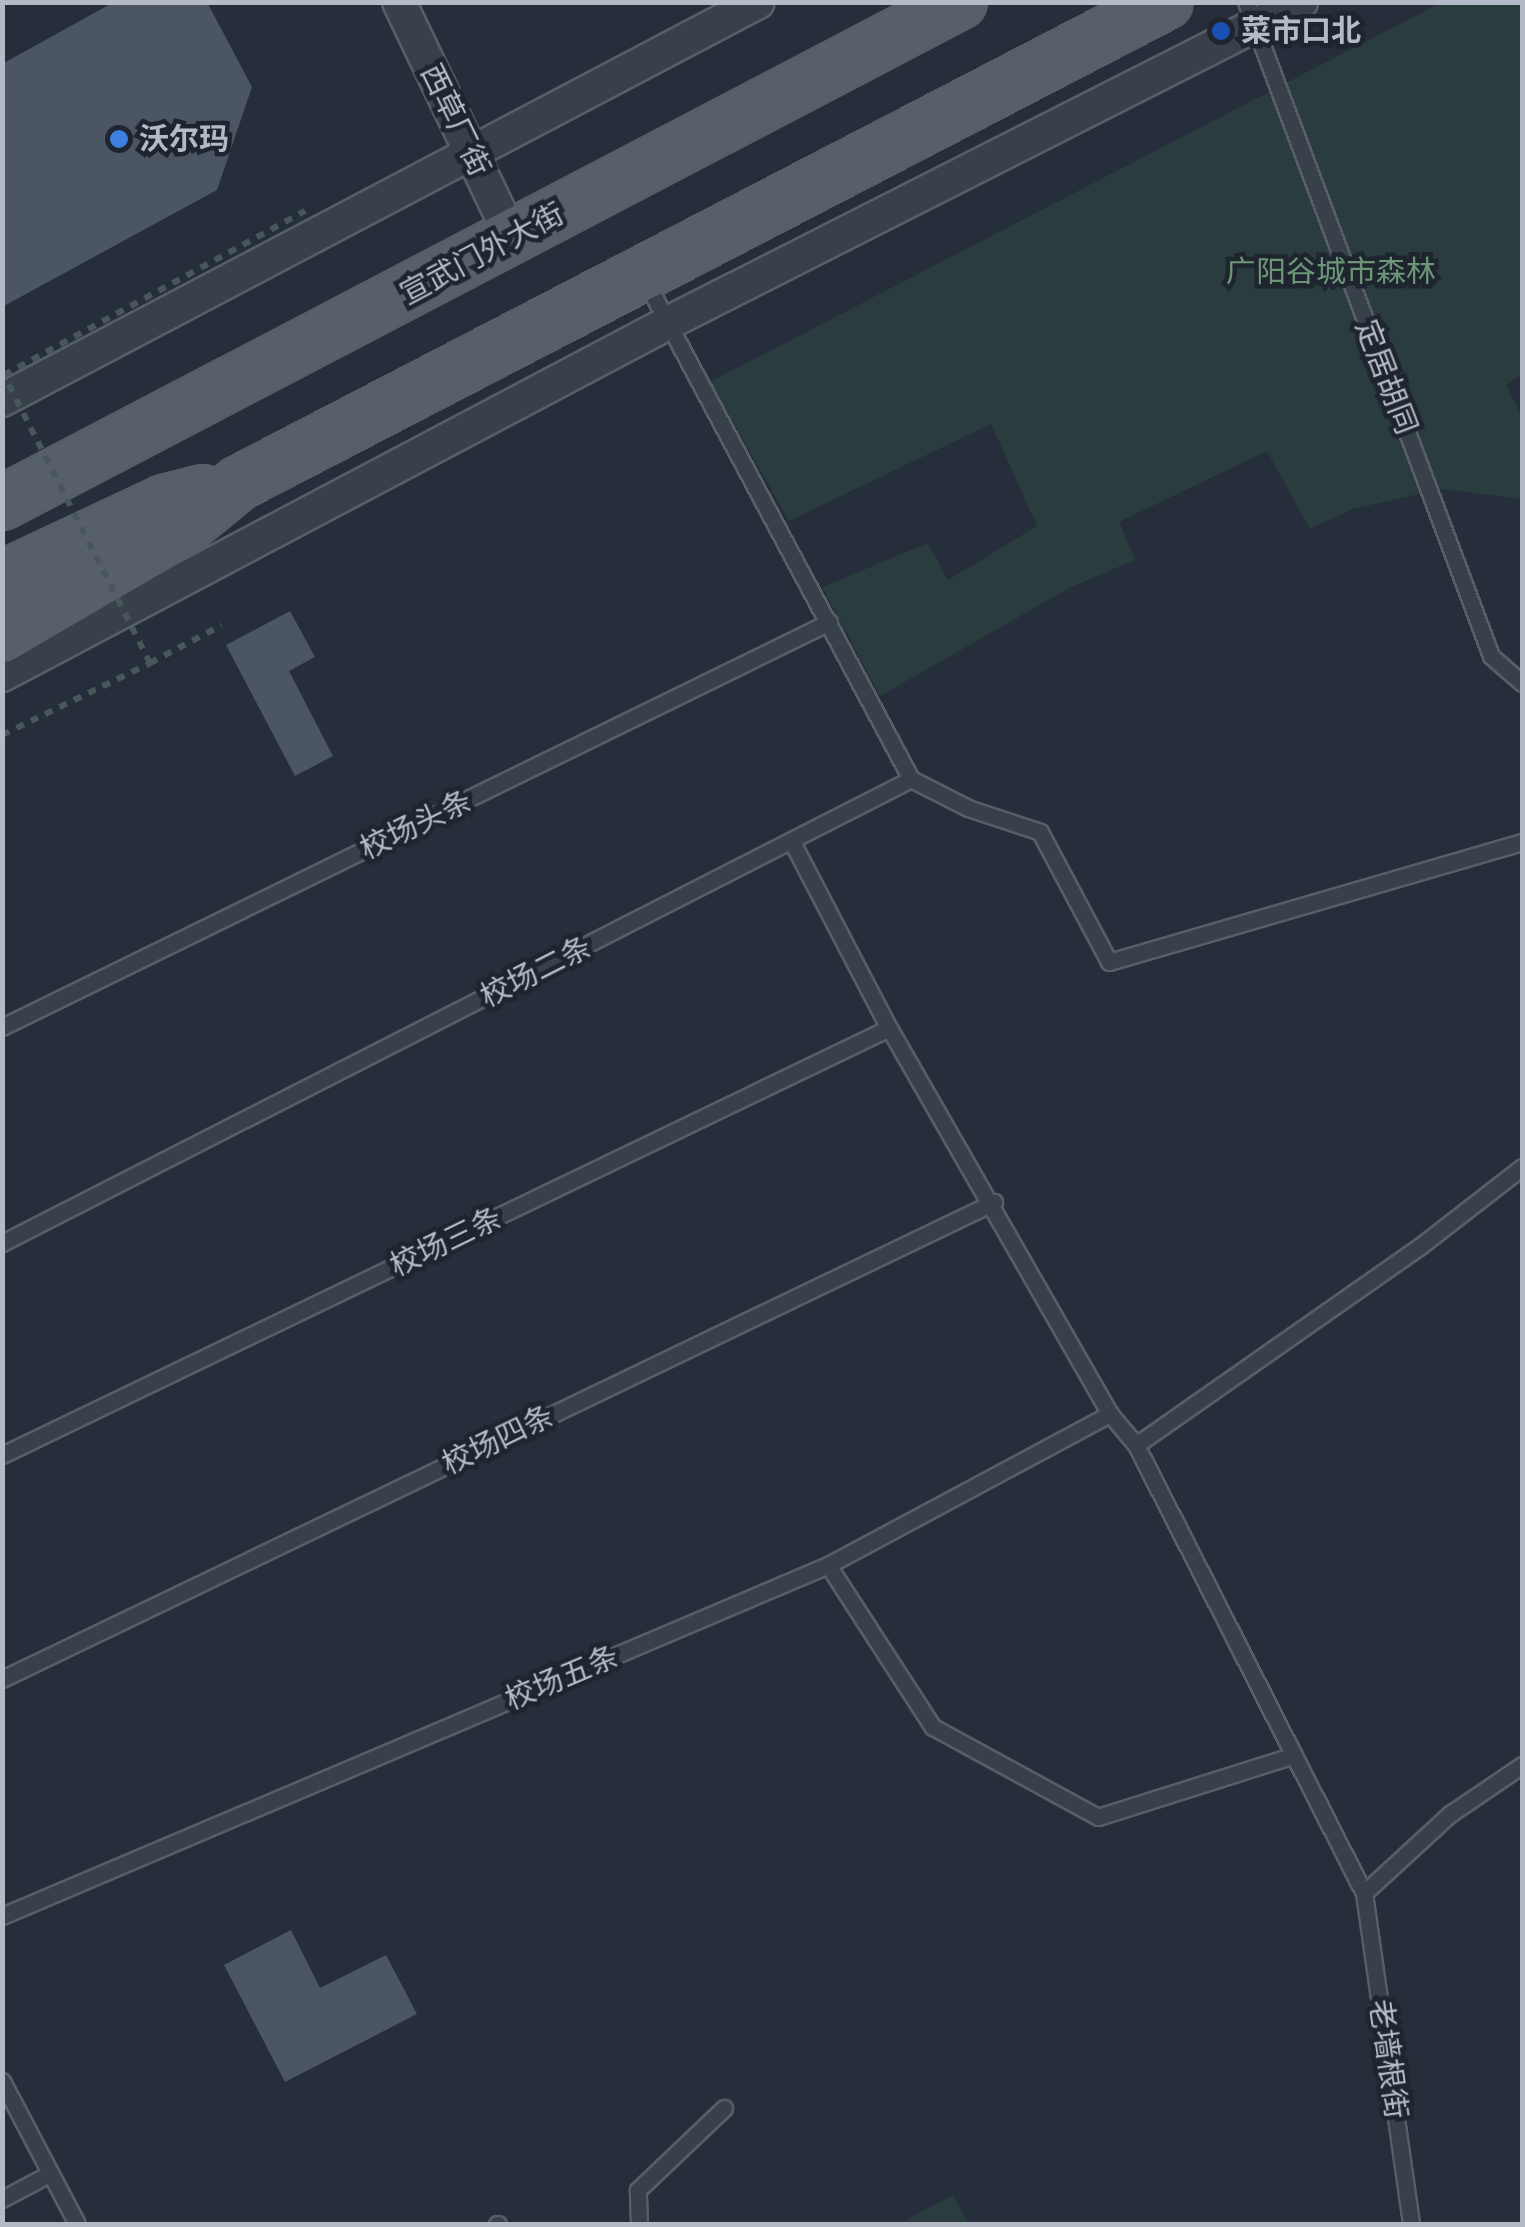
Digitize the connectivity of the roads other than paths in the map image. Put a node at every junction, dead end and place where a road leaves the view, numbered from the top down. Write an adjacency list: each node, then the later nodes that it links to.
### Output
1 (398, 2): 7 (street, 西草厂街)
2 (758, 2): 7 (street)
3 (960, 2): 8 (main road, 宣武门外大街)
4 (1166, 2): 9 (main road)
5 (1301, 2): 6 (street)
6 (1251, 14): 10 (street); 18 (lane, 定居胡同)
7 (471, 152): 8 (street, 西草厂街); 11 (street)
8 (512, 238): 13 (main road, 宣武门外大街)
9 (644, 278): 10 (lane); 12 (main road)
10 (668, 323): 15 (lane); 17 (street)
11 (2, 400)
12 (239, 483): 14 (main road); 16 (main road)
13 (2, 503)
14 (2, 578)
15 (829, 622): 19 (lane); 22 (lane, 校场头条)
16 (2, 636)
17 (2, 675)
18 (1522, 682)
19 (911, 779): 20 (lane, 校场二条); 21 (lane)
20 (792, 842): 23 (lane, 老墙根街); 26 (lane, 校场二条)
21 (1522, 842)
22 (2, 1027)
23 (889, 1028): 25 (lane, 老墙根街); 29 (lane, 校场三条)
24 (1522, 1167): 28 (lane)
25 (994, 1202): 27 (lane, 老墙根街); 31 (lane, 校场四条)
26 (2, 1243)
27 (1110, 1414): 28 (lane, 老墙根街); 30 (lane, 校场五条)
28 (1136, 1445): 32 (lane, 老墙根街)
29 (2, 1456)
30 (828, 1565): 32 (lane); 35 (lane, 校场五条)
31 (2, 1679)
32 (1292, 1756): 34 (lane, 老墙根街)
33 (1522, 1765): 34 (lane)
34 (1364, 1893): 42 (lane, 老墙根街)
35 (2, 1916)
36 (2, 2081): 38 (lane)
37 (724, 2108): 41 (lane)
38 (48, 2174): 39 (lane); 40 (lane)
39 (2, 2200)
40 (77, 2224)
41 (639, 2224)
42 (1411, 2224)

